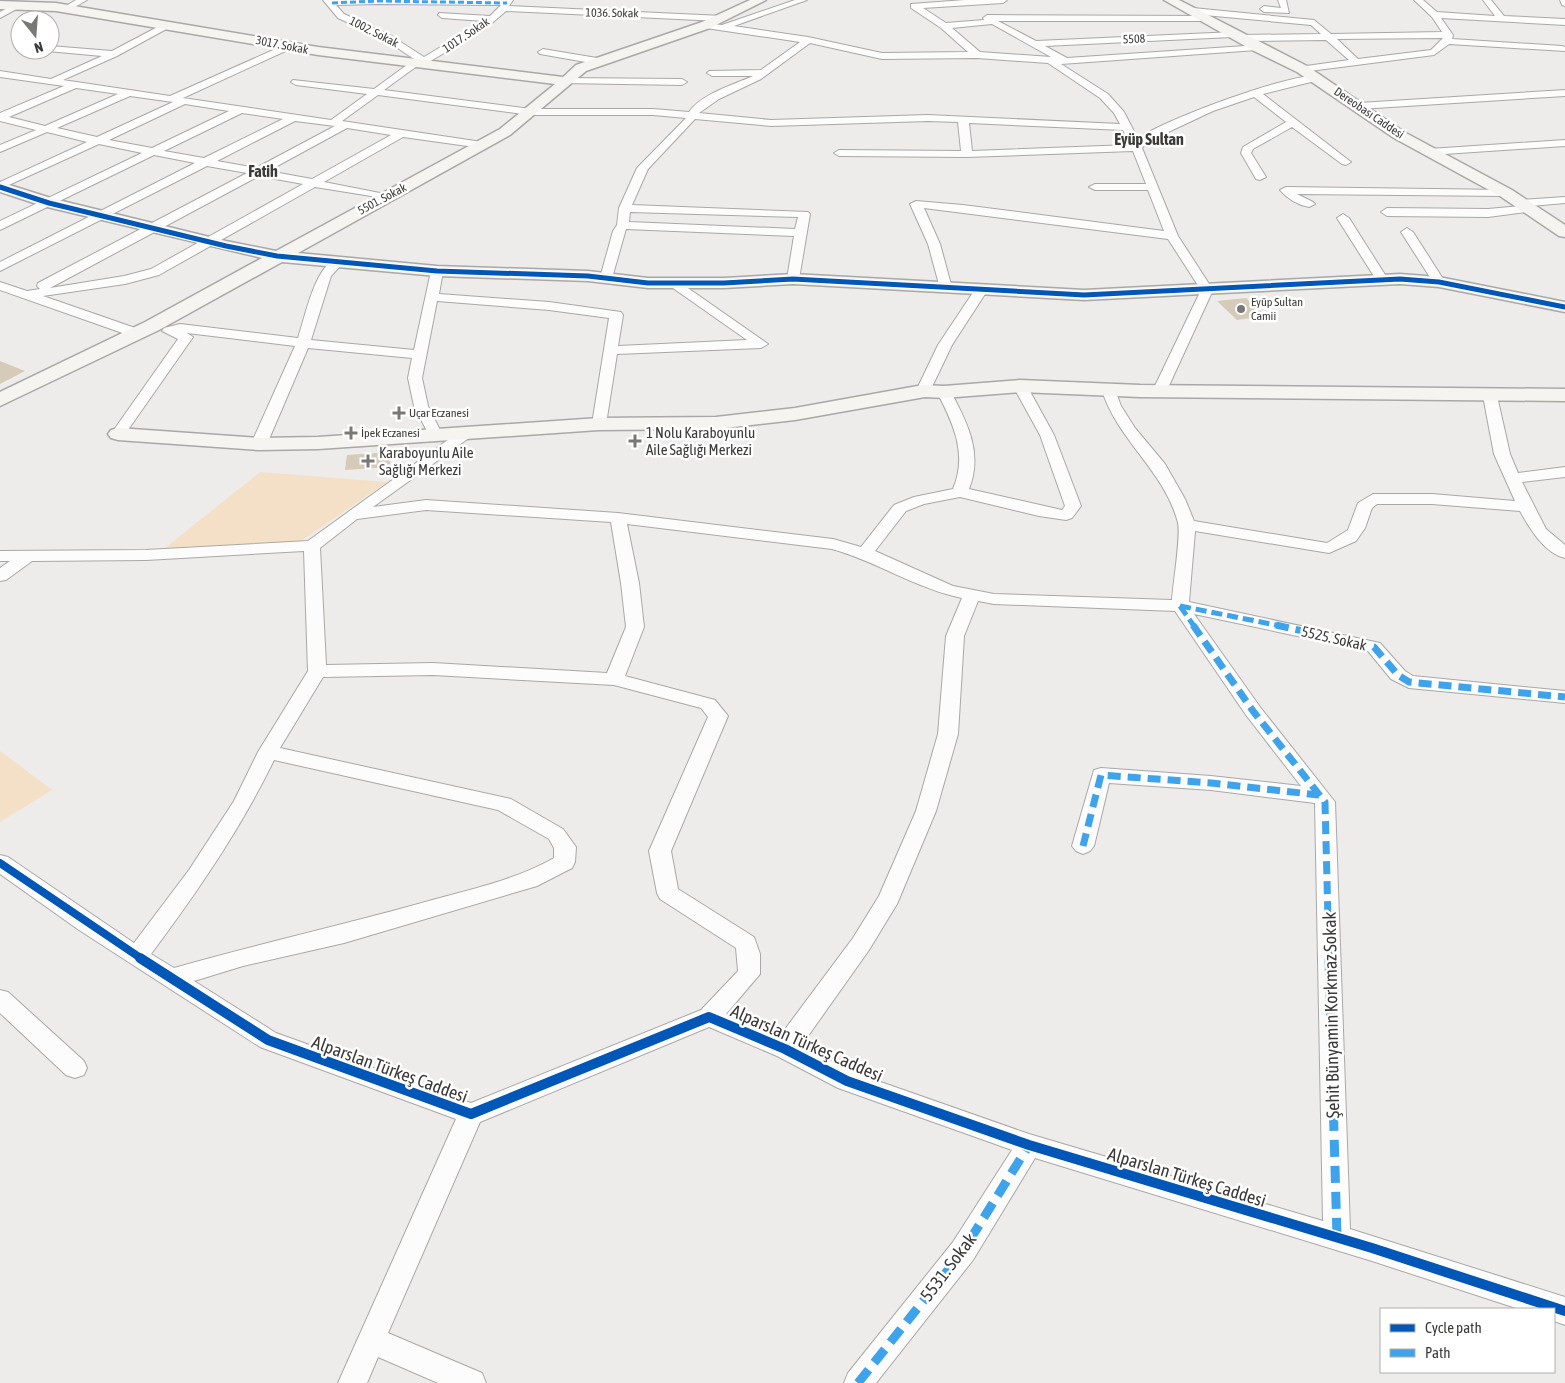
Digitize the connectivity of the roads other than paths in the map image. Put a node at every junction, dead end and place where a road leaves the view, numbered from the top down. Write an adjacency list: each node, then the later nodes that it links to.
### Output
1 (83, 0): 15 (street)
2 (599, 0): 16 (street)
3 (760, 0): 21 (street, 5501. Sokak)
4 (803, 0): 21 (street)
5 (1002, 0): 10 (street)
6 (1282, 0): 13 (street)
7 (1418, 0): 19 (street)
8 (1487, 0): 23 (street)
9 (330, 2): 11 (street); 44 (street, 1002. Sokak)
10 (947, 2): 27 (street)
11 (507, 3): 16 (street, 1036. Sokak); 20 (street, 1017. Sokak)
12 (0, 5): 14 (street, 3017. Sokak)
13 (1180, 5): 22 (street, Dereobası Caddesi); 29 (street)
14 (18, 6): 15 (street, 3017. Sokak); 17 (street)
15 (65, 9): 26 (street, 3017. Sokak)
16 (589, 12): 21 (street, 1036. Sokak)
17 (0, 15)
18 (442, 15): 20 (street)
19 (1435, 16): 23 (street); 30 (street)
20 (491, 18): 44 (street, 1017. Sokak)
21 (714, 19): 31 (street, 1036. Sokak); 40 (street, 5501. Sokak)
22 (1206, 19): 24 (street); 28 (street, Dereobası Caddesi)
23 (1502, 19): 25 (street)
24 (991, 22): 27 (street); 32 (street)
25 (1565, 22)
26 (167, 25): 33 (street, 3017. Sokak); 38 (street)
27 (944, 26): 39 (street)
28 (1236, 36): 29 (street, 5508); 32 (street, 5508); 34 (street, Dereobası Caddesi)
29 (1329, 37): 30 (street, 5508); 43 (street)
30 (1447, 38): 35 (street, 5508); 43 (street)
31 (808, 40): 39 (street, 1036. Sokak); 48 (street)
32 (1035, 44): 41 (street)
33 (289, 46): 44 (street, 3017. Sokak); 61 (street)
34 (1257, 47): 41 (street, 1036. Sokak); 45 (street, Dereobası Caddesi)
35 (1562, 49)
36 (60, 50): 38 (street)
37 (543, 52): 40 (street)
38 (114, 54): 52 (street)
39 (977, 55): 42 (street, 1036. Sokak)
40 (597, 61): 51 (street, 5501. Sokak)
41 (1065, 61): 42 (street, 1036. Sokak)
42 (1052, 62): 72 (street)
43 (1356, 62): 45 (street)
44 (419, 63): 51 (street, 3017. Sokak); 58 (street, 1017. Sokak)
45 (1302, 69): 50 (street, Dereobası Caddesi)
46 (712, 73): 48 (street)
47 (0, 74): 49 (street)
48 (762, 74): 66 (street)
49 (25, 78): 52 (street); 55 (street)
50 (1316, 78): 59 (street); 63 (street, Dereobası Caddesi)
51 (565, 81): 54 (street); 65 (street, 5501. Sokak)
52 (51, 82): 56 (street)
53 (296, 82): 58 (street)
54 (682, 82)
55 (8, 85)
56 (75, 85): 57 (street); 67 (street)
57 (129, 93): 61 (street); 73 (street)
58 (376, 93): 65 (street); 71 (street, 1017. Sokak)
59 (1255, 93): 70 (street); 78 (street)
60 (1565, 93): 63 (street)
61 (170, 100): 62 (street)
62 (182, 102): 64 (street); 75 (street)
63 (1359, 106): 81 (street, Dereobası Caddesi)
64 (239, 110): 68 (street); 80 (street)
65 (531, 112): 66 (street); 77 (street, 5501. Sokak)
66 (692, 115): 69 (street); 98 (street)
67 (0, 117): 73 (street)
68 (292, 118): 71 (street); 84 (street)
69 (963, 120): 72 (street); 83 (street)
70 (1293, 122): 85 (street); 87 (street)
71 (338, 125): 74 (street); 86 (street, 1017. Sokak)
72 (1126, 127): 78 (street)
73 (44, 130): 75 (street); 79 (street)
74 (400, 134): 77 (street); 88 (street)
75 (98, 141): 80 (street); 89 (street)
76 (1565, 143): 81 (street)
77 (482, 145): 93 (street, 5501. Sokak)
78 (1137, 148): 83 (street); 91 (street)
79 (0, 149)
80 (154, 152): 84 (street); 95 (street)
81 (1429, 152): 92 (street, Dereobası Caddesi)
82 (839, 153): 83 (street)
83 (967, 154)
84 (206, 162): 86 (street); 100 (street)
85 (1346, 162)
86 (258, 172): 88 (street); 104 (street, 1017. Sokak)
87 (1260, 176)
88 (315, 182): 93 (street); 109 (street)
89 (0, 186): 95 (street)
90 (1095, 187): 91 (street)
91 (1153, 187): 108 (street)
92 (1506, 193): 96 (street); 97 (street, Dereobası Caddesi)
93 (386, 197): 110 (street, 5501. Sokak)
94 (1565, 200): 97 (street)
95 (49, 203): 100 (street); 103 (street)
96 (1309, 204)
97 (1526, 206): 99 (street); 106 (street, Dereobası Caddesi)
98 (626, 208): 102 (street); 107 (street)
99 (1387, 212)
100 (100, 216): 104 (street); 112 (street)
101 (1343, 218): 116 (street)
102 (623, 225): 107 (street); 114 (street)
103 (0, 226)
104 (154, 229): 109 (street); 123 (street, 1017. Sokak)
105 (1407, 232): 117 (street)
106 (1565, 232)
107 (801, 233): 115 (street)
108 (1172, 236): 120 (street); 121 (street)
109 (207, 242): 110 (street); 123 (street)
110 (277, 256): 111 (street); 126 (street, 5501. Sokak)
111 (338, 262): 113 (street); 129 (street)
112 (0, 267)
113 (437, 271): 114 (street); 124 (street)
114 (606, 278): 118 (street)
115 (793, 279): 118 (street); 120 (street)
116 (1383, 280): 117 (street); 121 (street)
117 (1440, 282): 125 (street)
118 (676, 283): 130 (street)
119 (0, 286): 123 (street)
120 (946, 288): 122 (street)
121 (1207, 290): 122 (street); 134 (street)
122 (980, 291): 135 (street)
123 (26, 295): 127 (street)
124 (430, 297): 130 (street); 131 (street)
125 (1565, 307)
126 (152, 326): 127 (street, 5501. Sokak); 128 (street)
127 (136, 333): 139 (street, 5501. Sokak)
128 (173, 333): 129 (street); 142 (street)
129 (303, 343): 131 (street); 144 (street)
130 (612, 350): 140 (street)
131 (419, 355): 143 (street)
132 (1020, 386): 133 (street); 136 (street); 147 (street)
133 (1109, 390): 134 (street); 151 (street)
134 (1160, 390): 138 (street)
135 (923, 392): 136 (street); 140 (street)
136 (944, 392): 147 (street)
137 (1565, 395): 138 (street)
138 (1490, 396): 146 (street)
139 (0, 400)
140 (599, 424): 141 (street)
141 (468, 432): 143 (street); 149 (street)
142 (118, 434): 144 (street)
143 (435, 434): 144 (street)
144 (259, 444)
145 (1565, 472): 146 (street)
146 (1512, 479): 148 (street)
147 (960, 492): 153 (street)
148 (1525, 507): 151 (street); 154 (street)
149 (352, 515): 150 (street, 5525. Sokak); 152 (street)
150 (618, 518): 153 (street, 5525. Sokak); 161 (street)
151 (1187, 525): 159 (street)
152 (312, 546): 156 (street); 160 (street)
153 (865, 553): 158 (street, 5525. Sokak)
154 (1565, 553)
155 (0, 556): 156 (street)
156 (28, 556): 157 (street)
157 (0, 576)
158 (972, 595): 159 (street, 5525. Sokak); 171 (street)
159 (1180, 606): 162 (street, 5525. Sokak); 164 (street, Şehit Bünyamin Korkmaz Sokak)
160 (317, 671): 161 (street); 163 (street)
161 (614, 679): 170 (street)
162 (1565, 697)
163 (268, 752): 167 (street); 168 (street)
164 (1319, 794): 165 (street); 175 (street, Şehit Bünyamin Korkmaz Sokak)
165 (1082, 846)
166 (0, 863): 167 (street, Alparslan Türkeş Caddesi)
167 (137, 956): 168 (street, Alparslan Türkeş Caddesi)
168 (171, 978): 173 (street, Alparslan Türkeş Caddesi)
169 (0, 999): 172 (street)
170 (709, 1017): 171 (street, Alparslan Türkeş Caddesi); 173 (street, Alparslan Türkeş Caddesi)
171 (785, 1050): 174 (street, Alparslan Türkeş Caddesi)
172 (74, 1068)
173 (471, 1114): 177 (street)
174 (1029, 1145): 175 (street, Alparslan Türkeş Caddesi); 180 (street, 5531. Sokak)
175 (1337, 1237): 176 (street, Alparslan Türkeş Caddesi)
176 (1565, 1311)
177 (372, 1340): 178 (street); 179 (street)
178 (352, 1383)
179 (472, 1383)
180 (858, 1383)

